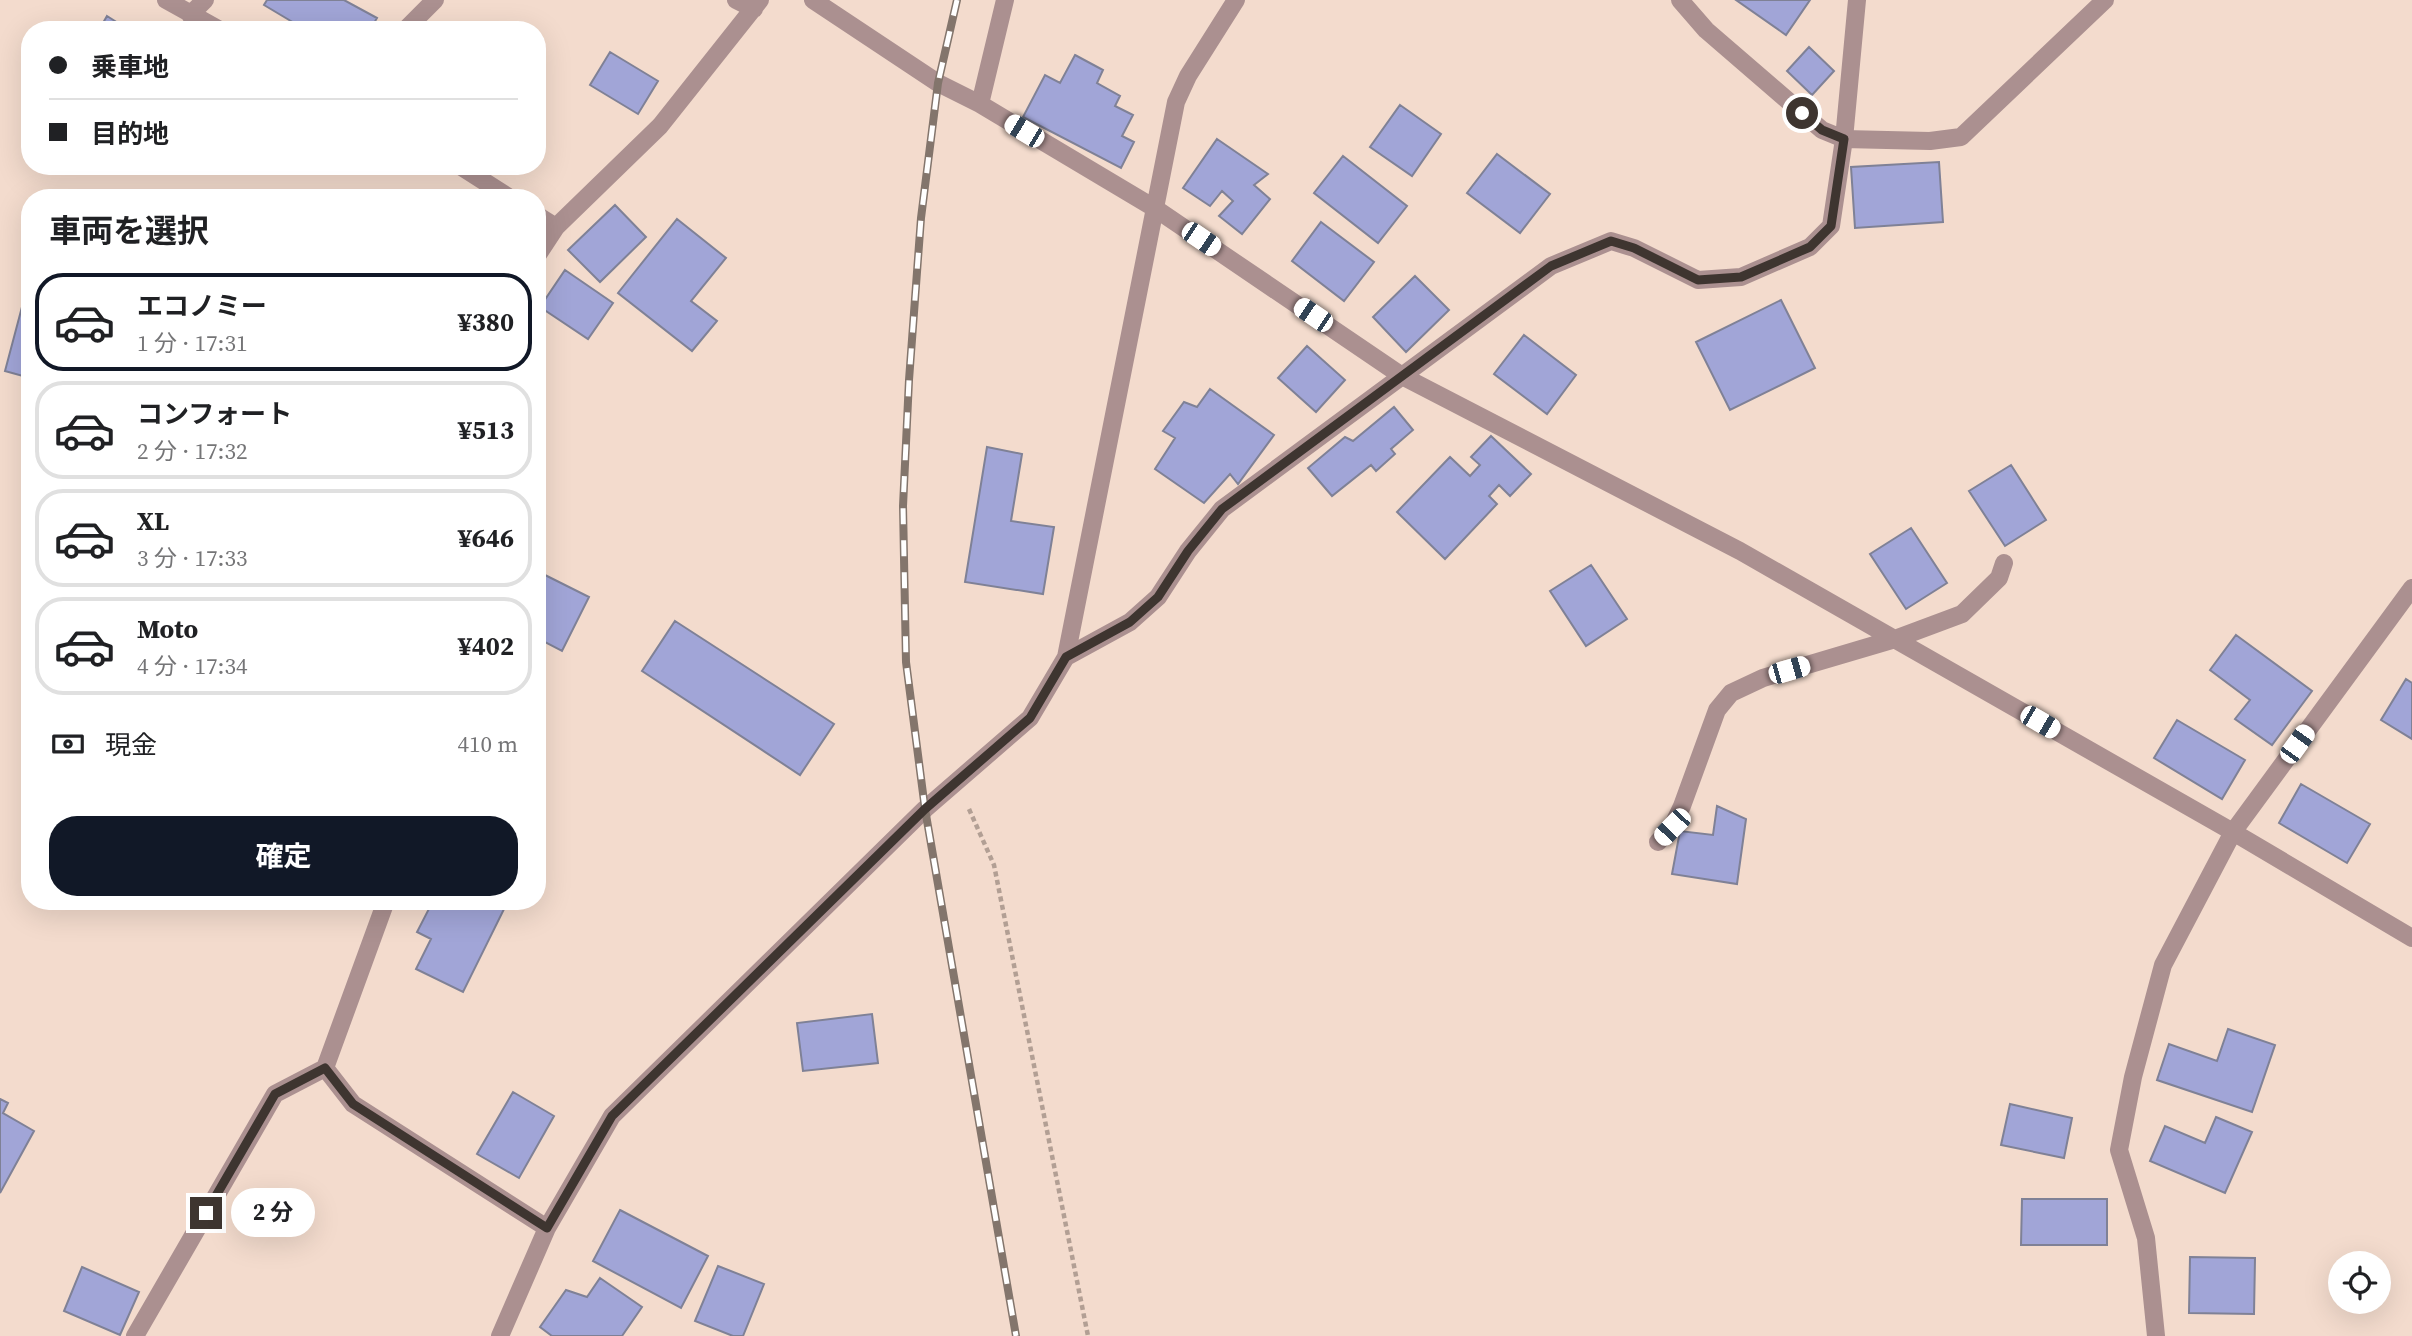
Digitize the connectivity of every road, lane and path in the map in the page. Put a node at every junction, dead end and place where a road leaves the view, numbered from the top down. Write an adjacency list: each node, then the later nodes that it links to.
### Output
1 (166, 0): 12 (street)
2 (205, 0): 12 (street)
3 (435, 0): 14 (street)
4 (736, 0): 11 (street)
5 (813, 0): 15 (street)
6 (1005, 0): 15 (street)
7 (1236, 0): 19 (street)
8 (1680, 0): 16 (street)
9 (1857, 0): 16 (street)
10 (2105, 0): 16 (street)
11 (757, 4): 21 (street)
12 (190, 15): 13 (street)
13 (202, 21)
14 (414, 21)
15 (980, 104): 19 (street)
16 (1844, 139): 23 (street)
17 (474, 175): 18 (street)
18 (496, 189)
19 (1156, 209): 23 (street); 27 (street)
20 (546, 221): 21 (street)
21 (556, 227): 22 (street)
22 (546, 242)
23 (1402, 376): 26 (street); 27 (street)
24 (2004, 564): 26 (street)
25 (2412, 588): 29 (street)
26 (1895, 639): 29 (street); 30 (street)
27 (1066, 657): 28 (street)
28 (957, 781): 34 (street); 37 (path)
29 (2233, 832): 32 (street); 38 (street)
30 (1658, 842)
31 (383, 910): 33 (street)
32 (2412, 938)
33 (325, 1068): 34 (street); 35 (street)
34 (547, 1228): 36 (street)
35 (135, 1336)
36 (500, 1336)
37 (1088, 1336)
38 (2156, 1336)

